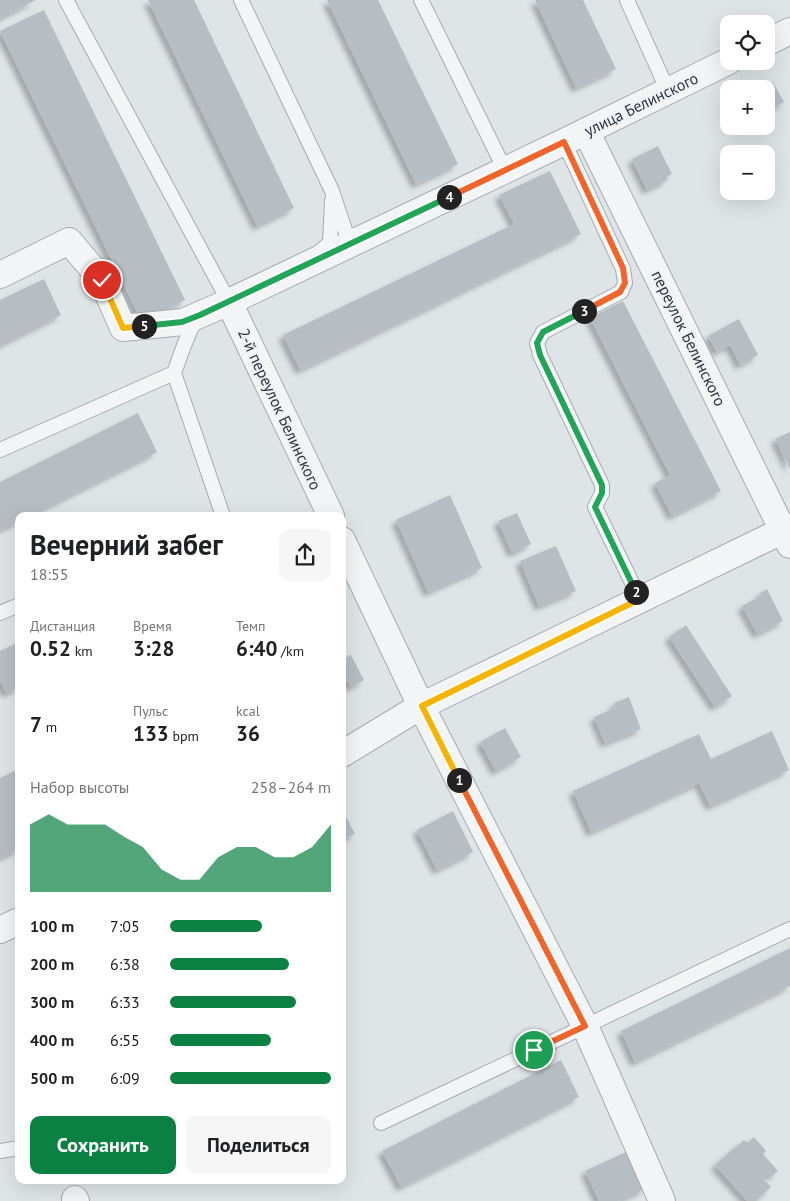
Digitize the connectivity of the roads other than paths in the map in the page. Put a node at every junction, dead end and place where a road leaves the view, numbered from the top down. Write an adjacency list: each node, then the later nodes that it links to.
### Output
1 (66, 0): 15 (lane)
2 (240, 0): 11 (lane)
3 (420, 0): 10 (lane)
4 (626, 0): 8 (lane)
5 (790, 31): 6 (street)
6 (775, 38)
7 (720, 65): 8 (street, улица Белинского)
8 (668, 90): 9 (street, улица Белинского)
9 (575, 136): 10 (street, улица Белинского); 21 (street, переулок Белинского); 23 (lane)
10 (505, 170): 12 (street, улица Белинского)
11 (332, 191): 12 (lane); 13 (lane)
12 (375, 232): 13 (street, улица Белинского)
13 (302, 267): 15 (street, улица Белинского)
14 (0, 275): 16 (street, улица Белинского)
15 (229, 302): 16 (street, улица Белинского); 20 (street, 2-й переулок Белинского)
16 (200, 315): 17 (lane)
17 (174, 373): 18 (lane); 19 (lane)
18 (0, 450)
19 (219, 512)
20 (329, 512)
21 (788, 534): 23 (street)
22 (346, 548): 26 (street)
23 (640, 599): 26 (street)
24 (15, 607): 25 (lane)
25 (0, 613)
26 (422, 706): 27 (street); 31 (street)
27 (349, 744)
28 (15, 923): 30 (street)
29 (790, 929): 31 (lane)
30 (0, 930)
31 (585, 1026): 32 (lane); 35 (street)
32 (381, 1123)
33 (15, 1149): 34 (lane)
34 (0, 1151)
35 (662, 1201)

